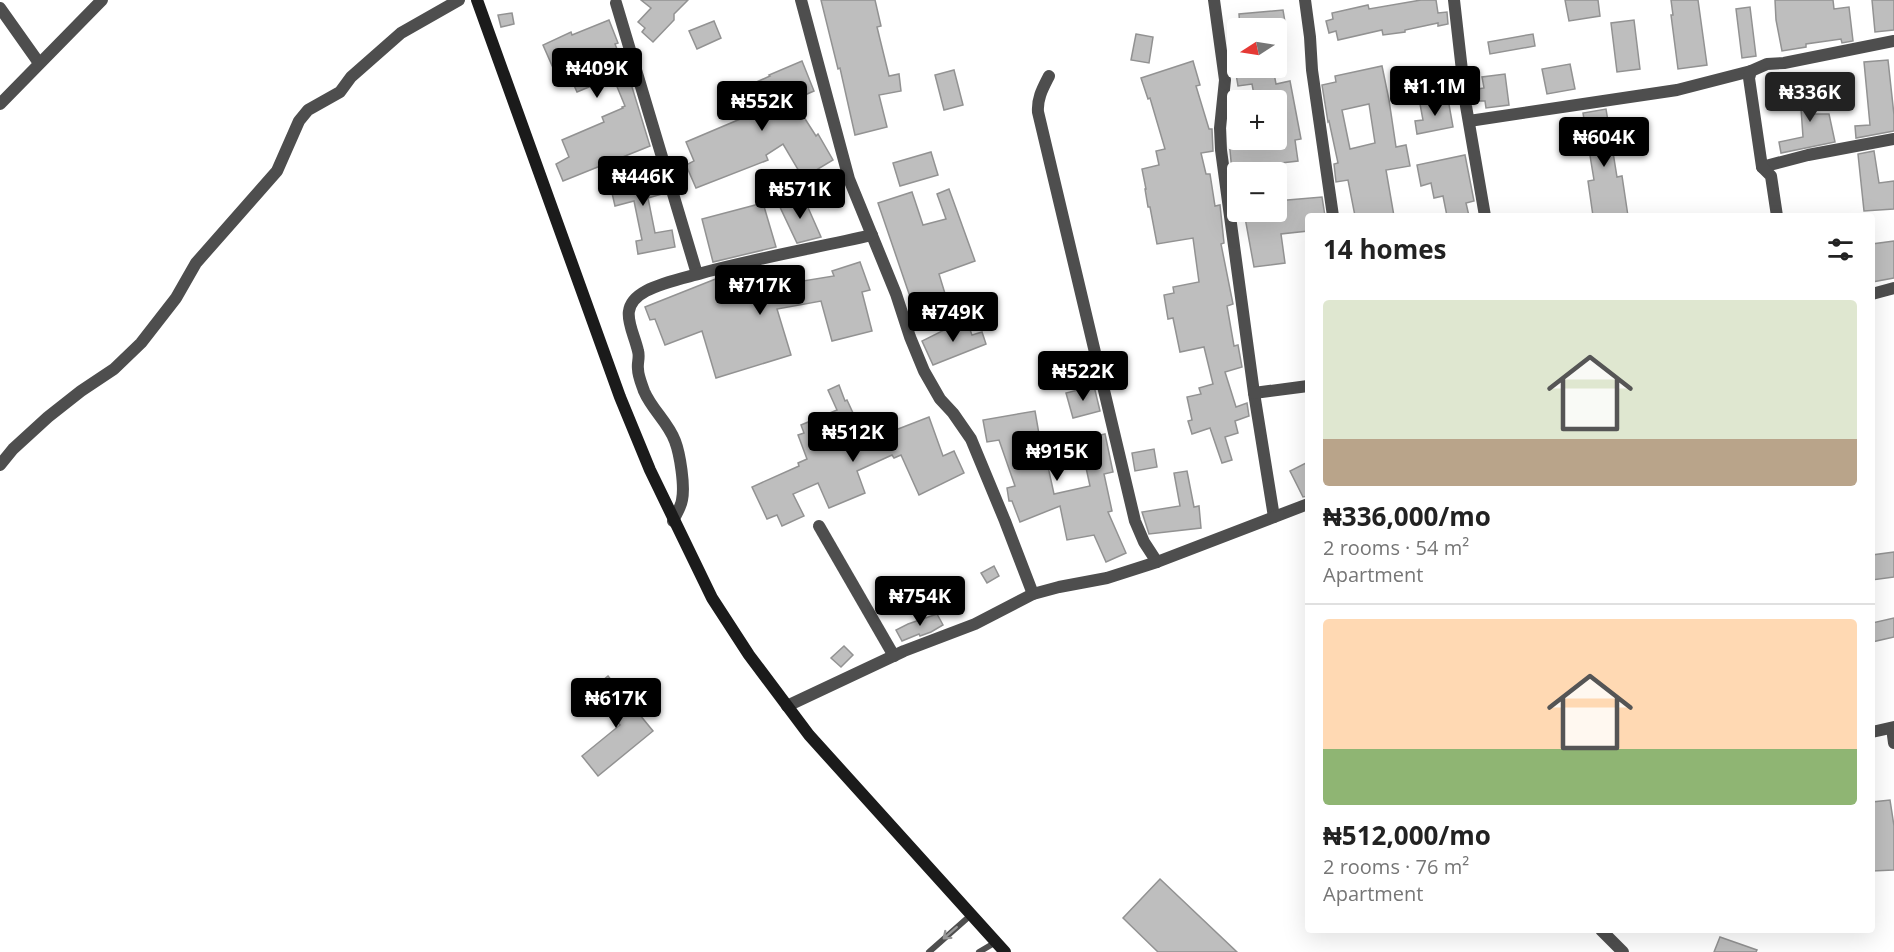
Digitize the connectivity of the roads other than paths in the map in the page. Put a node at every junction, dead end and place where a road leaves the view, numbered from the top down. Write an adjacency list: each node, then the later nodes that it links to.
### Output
1 (102, 0): 11 (street)
2 (459, 0): 27 (street)
3 (477, 0): 30 (main road)
4 (801, 0): 21 (street)
5 (1214, 0): 26 (street)
6 (1305, 0): 18 (street)
7 (1454, 0): 15 (street)
8 (616, 3): 22 (street)
9 (0, 8): 11 (street)
10 (1894, 41): 12 (street)
11 (39, 63): 14 (street)
12 (1751, 71): 15 (street); 17 (street)
13 (1049, 76): 32 (street)
14 (0, 104)
15 (1468, 121): 19 (street)
16 (1894, 139): 17 (street)
17 (1762, 167): 20 (street)
18 (1333, 213)
19 (1484, 213)
20 (1777, 213)
21 (872, 235): 22 (street); 33 (street)
22 (697, 274): 30 (street)
23 (1894, 288): 24 (street)
24 (1875, 293)
25 (1305, 387): 26 (street)
26 (1254, 393): 29 (street)
27 (0, 465)
28 (1305, 505): 29 (street)
29 (1274, 517): 32 (street)
30 (673, 521): 35 (main road)
31 (819, 526): 34 (street)
32 (1157, 562): 33 (street)
33 (1033, 594): 34 (street)
34 (894, 656): 35 (street)
35 (787, 706): 39 (main road)
36 (1893, 728): 37 (street); 38 (street)
37 (1875, 731)
38 (1894, 743)
39 (972, 914): 41 (main road); 42 (lane, one-way to 42)
40 (1604, 933): 45 (street)
41 (996, 942): 43 (lane); 44 (main road)
42 (928, 952)
43 (979, 952)
44 (1005, 952)
45 (1623, 952)

